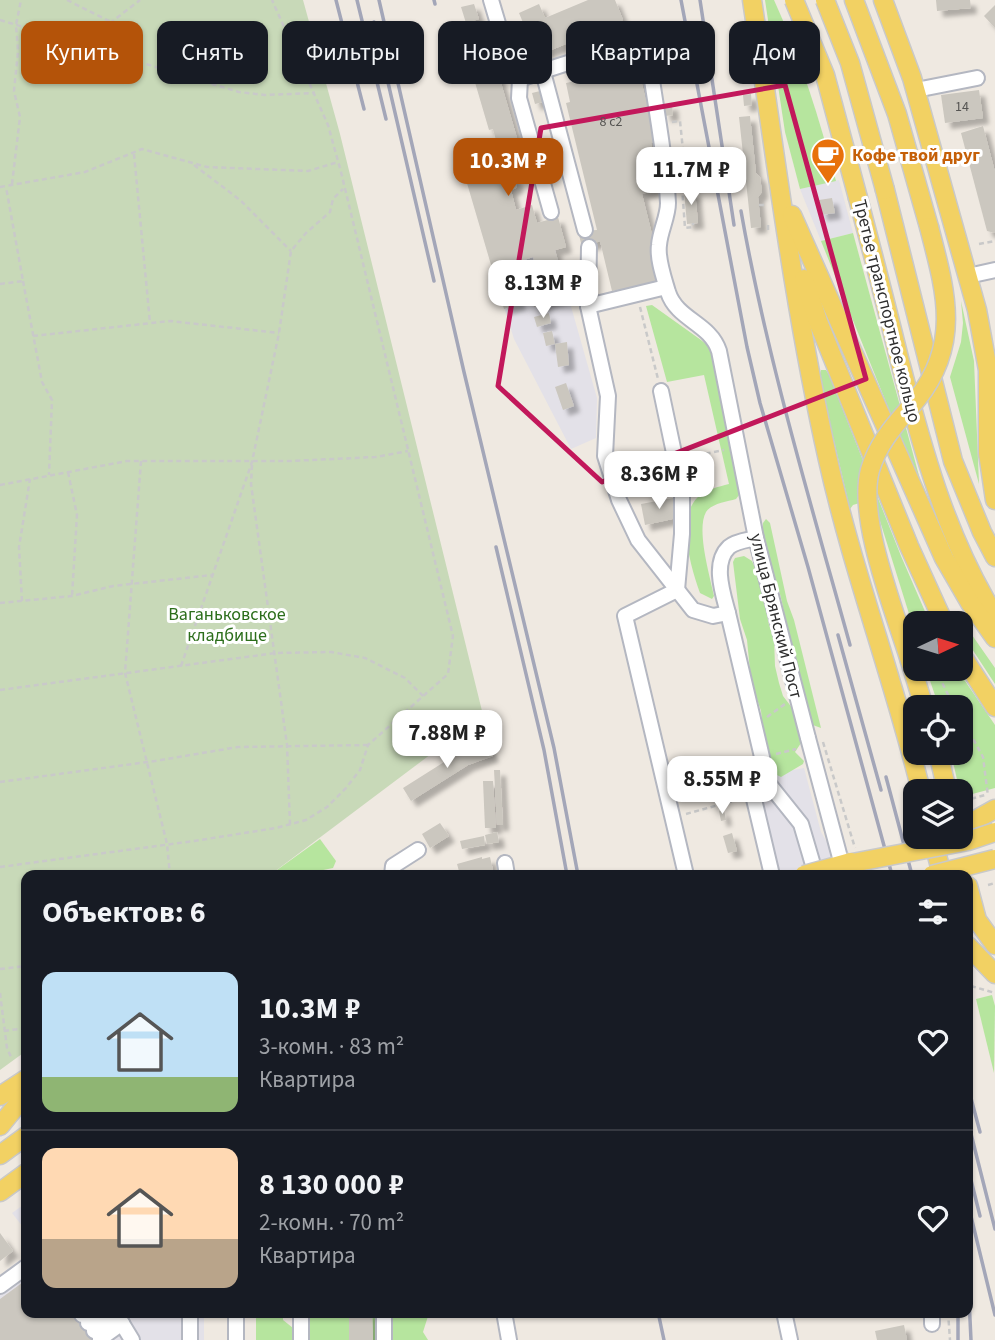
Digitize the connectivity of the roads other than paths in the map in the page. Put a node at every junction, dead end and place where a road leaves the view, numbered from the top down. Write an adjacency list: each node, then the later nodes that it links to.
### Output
1 (508, 0): 7 (street)
2 (752, 0): 14 (main road)
3 (794, 0): 30 (main road, Третье транспортное кольцо, bridge)
4 (825, 0): 26 (main road, Третье транспортное кольцо, bridge)
5 (854, 0): 33 (main road, bridge)
6 (883, 0): 13 (main road)
7 (492, 3): 8 (street)
8 (497, 21)
9 (552, 69): 21 (street, улица Брянский Пост)
10 (977, 78): 13 (street)
11 (520, 84): 16 (street)
12 (546, 84): 17 (street)
13 (916, 90): 20 (main road)
14 (777, 165): 15 (main road); 31 (main road)
15 (783, 205): 28 (main road); 36 (main road)
16 (551, 212)
17 (585, 230)
18 (589, 247): 22 (street)
19 (995, 270): 20 (street)
20 (968, 276): 24 (main road)
21 (666, 287): 22 (street); 25 (street, улица Брянский Пост)
22 (588, 306): 27 (street)
23 (661, 391): 27 (street)
24 (995, 500)
25 (756, 538): 29 (street); 45 (street, улица Брянский Пост, bridge)
26 (995, 557)
27 (677, 590): 29 (street); 47 (street)
28 (938, 611)
29 (728, 613): 35 (street)
30 (995, 616)
31 (995, 638)
32 (973, 674): 34 (main road)
33 (920, 695)
34 (995, 707)
35 (765, 779): 48 (street); 49 (street)
36 (918, 779)
37 (989, 800): 38 (main road)
38 (973, 816)
39 (995, 832): 45 (main road, bridge)
40 (903, 846): 45 (main road, bridge)
41 (937, 849): 51 (main road)
42 (960, 849): 53 (main road)
43 (418, 850): 46 (street)
44 (995, 859): 52 (main road, bridge)
45 (842, 865): 50 (main road, bridge)
46 (392, 870)
47 (685, 870)
48 (771, 870)
49 (815, 870)
50 (823, 870)
51 (941, 870)
52 (952, 870)
53 (964, 870)
54 (973, 905): 55 (main road)
55 (995, 945)
56 (973, 951): 57 (main road)
57 (995, 974)
58 (21, 1082): 59 (main road)
59 (0, 1096)
60 (21, 1100): 61 (main road)
61 (0, 1126): 62 (main road)
62 (21, 1134)
63 (21, 1140): 64 (main road)
64 (0, 1155)
65 (21, 1177): 66 (main road)
66 (0, 1192)
67 (21, 1271): 68 (street)
68 (0, 1286)
69 (108, 1318): 78 (street)
70 (108, 1318): 78 (street)
71 (116, 1318): 79 (street)
72 (190, 1318): 80 (street)
73 (236, 1318): 81 (street)
74 (300, 1318): 82 (street)
75 (384, 1318): 83 (street)
76 (504, 1318): 84 (street)
77 (785, 1318): 85 (street)
78 (90, 1324)
79 (132, 1340)
80 (190, 1340)
81 (236, 1340)
82 (301, 1340)
83 (384, 1340)
84 (509, 1340)
85 (790, 1340)

